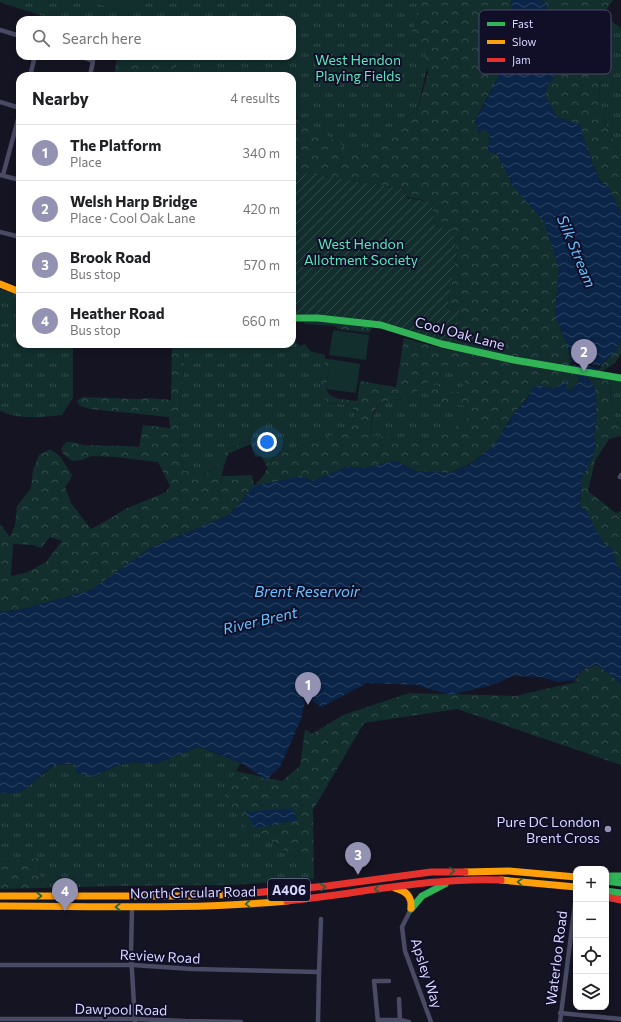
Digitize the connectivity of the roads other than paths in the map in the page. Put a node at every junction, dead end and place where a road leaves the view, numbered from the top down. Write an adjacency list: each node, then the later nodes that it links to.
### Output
1 (0, 30): 2 (street)
2 (16, 35)
3 (34, 60): 5 (street)
4 (90, 60): 6 (street)
5 (31, 72)
6 (91, 72)
7 (0, 102): 8 (street)
8 (16, 107)
9 (16, 126): 10 (street)
10 (2, 175): 11 (street)
11 (16, 179)
12 (0, 232): 13 (street)
13 (16, 236)
14 (0, 284): 15 (main road)
15 (16, 290)
16 (296, 318): 17 (main road, Cool Oak Lane)
17 (621, 378)
18 (609, 876): 19 (main road)
19 (621, 876)
20 (573, 877): 28 (main road, North Circular Road / A406, one-way to 20)
21 (451, 881): 24 (main road, North Circular Road / A406); 25 (main road, North Circular Road / A406, one-way to 21); 34 (main road)
22 (609, 881): 23 (main road)
23 (621, 883)
24 (393, 887): 33 (main road, North Circular Road / A406, one-way to 33); 34 (main road)
25 (573, 887)
26 (609, 891): 27 (main road)
27 (621, 893)
28 (0, 896)
29 (609, 898): 30 (main road)
30 (621, 900)
31 (575, 902): 41 (street, Waterloo Road)
32 (0, 906): 33 (main road, North Circular Road / A406, one-way to 32)
33 (132, 906): 37 (street)
34 (411, 909): 50 (street, Apsley Way)
35 (321, 919): 38 (street)
36 (0, 965): 37 (street, Review Road)
37 (133, 965): 38 (street, Review Road); 44 (street)
38 (319, 972): 48 (street)
39 (389, 981): 46 (street)
40 (400, 999): 45 (street)
41 (560, 1013): 43 (street); 51 (street, Waterloo Road)
42 (0, 1019): 44 (street, Dawpool Road)
43 (621, 1019)
44 (135, 1020): 47 (street, Dawpool Road)
45 (400, 1020): 46 (street); 49 (street)
46 (378, 1021)
47 (242, 1022)
48 (318, 1022)
49 (409, 1022)
50 (431, 1022)
51 (560, 1022)

